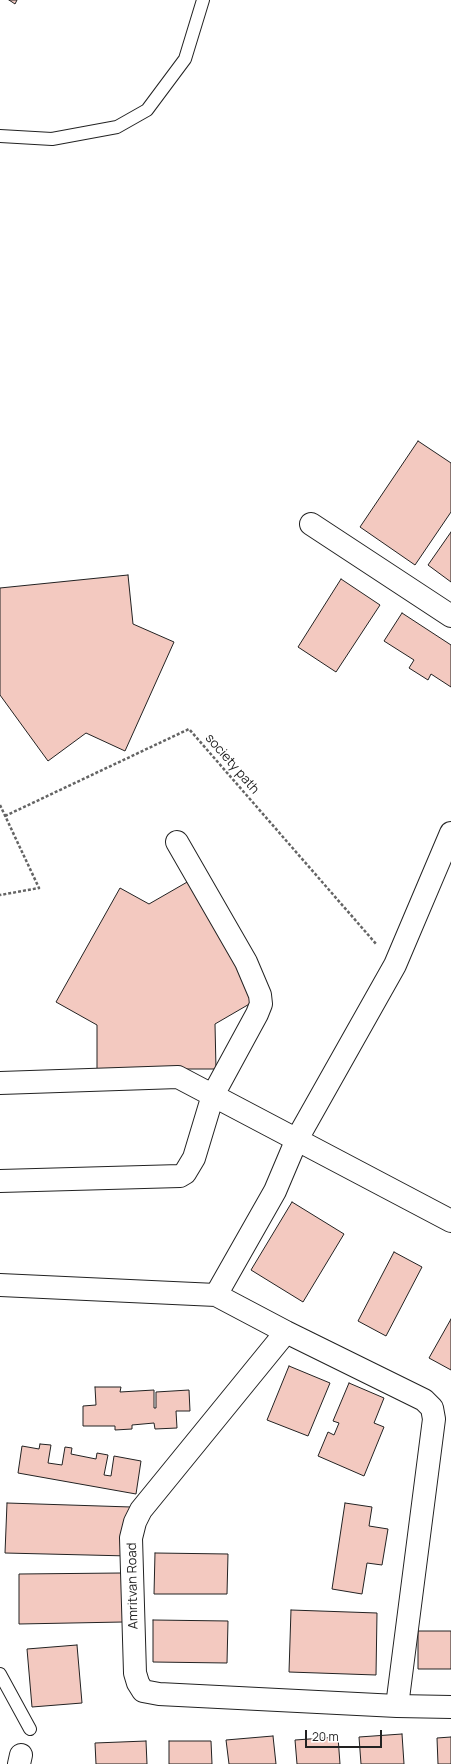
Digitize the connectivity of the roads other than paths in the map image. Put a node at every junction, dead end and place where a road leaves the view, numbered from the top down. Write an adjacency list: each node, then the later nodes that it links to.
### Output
1 (203, 0): 2 (lane)
2 (0, 136)
3 (311, 524): 4 (street)
4 (451, 616)
5 (451, 832): 9 (street)
6 (178, 842): 8 (street)
7 (0, 1083): 8 (street)
8 (213, 1094): 9 (street); 10 (street)
9 (297, 1139): 11 (street); 13 (street)
10 (0, 1181)
11 (451, 1221)
12 (0, 1285): 13 (street)
13 (216, 1295): 14 (street)
14 (286, 1332): 16 (street); 16 (street, Amritvan Road)
15 (0, 1674): 18 (lane)
16 (397, 1706): 17 (street)
17 (451, 1707)
18 (30, 1729)

